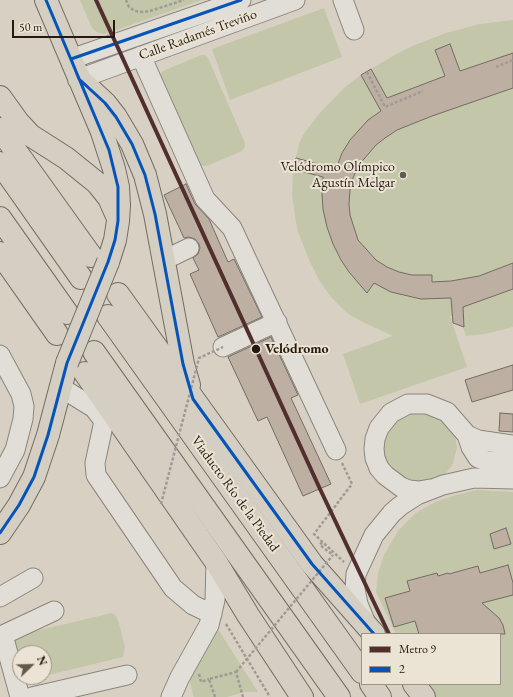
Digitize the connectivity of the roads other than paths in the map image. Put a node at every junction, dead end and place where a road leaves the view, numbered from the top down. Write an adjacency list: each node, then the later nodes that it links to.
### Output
1 (46, 0): 7 (main road)
2 (241, 0): 7 (street, Calle Radamés Treviño)
3 (294, 0): 6 (street, Calle Radamés Treviño)
4 (343, 0): 5 (street)
5 (354, 30)
6 (140, 56): 7 (street, Calle Radamés Treviño); 21 (street)
7 (75, 69): 12 (main road); 16 (main road)
8 (0, 96): 12 (main road)
9 (0, 129): 15 (main road)
10 (0, 163): 17 (main road)
11 (0, 218): 19 (main road)
12 (118, 221): 15 (main road)
13 (189, 248): 16 (street)
14 (0, 253): 22 (main road)
15 (100, 259): 26 (main road, bridge)
16 (164, 260): 28 (main road)
17 (81, 278)
18 (118, 294): 28 (main road, Viaducto Río de la Piedad)
19 (67, 313)
20 (108, 316): 44 (main road, Viaducto Río de la Piedad)
21 (277, 322): 23 (street); 31 (street)
22 (57, 334)
23 (223, 347)
24 (94, 352): 55 (main road)
25 (0, 354): 33 (street)
26 (76, 368): 27 (main road); 37 (main road)
27 (60, 387): 36 (main road); 41 (street)
28 (193, 399): 43 (main road, Viaducto Río de la Piedad)
29 (467, 435): 30 (street); 32 (street); 35 (street)
30 (513, 445)
31 (336, 450)
32 (513, 463)
33 (0, 478)
34 (513, 480): 35 (street)
35 (430, 489): 43 (street)
36 (0, 533)
37 (216, 562): 41 (street); 54 (main road)
38 (33, 578): 39 (street)
39 (0, 597)
40 (54, 611): 42 (street)
41 (218, 617): 47 (street)
42 (1, 631): 51 (street)
43 (372, 631)
44 (361, 671)
45 (0, 674): 50 (street)
46 (128, 675): 51 (street)
47 (180, 677): 52 (street); 53 (street)
48 (372, 685): 56 (main road)
49 (415, 685): 57 (main road)
50 (6, 697)
51 (32, 697)
52 (171, 697)
53 (184, 697)
54 (302, 697)
55 (339, 697)
56 (380, 697)
57 (424, 697)

